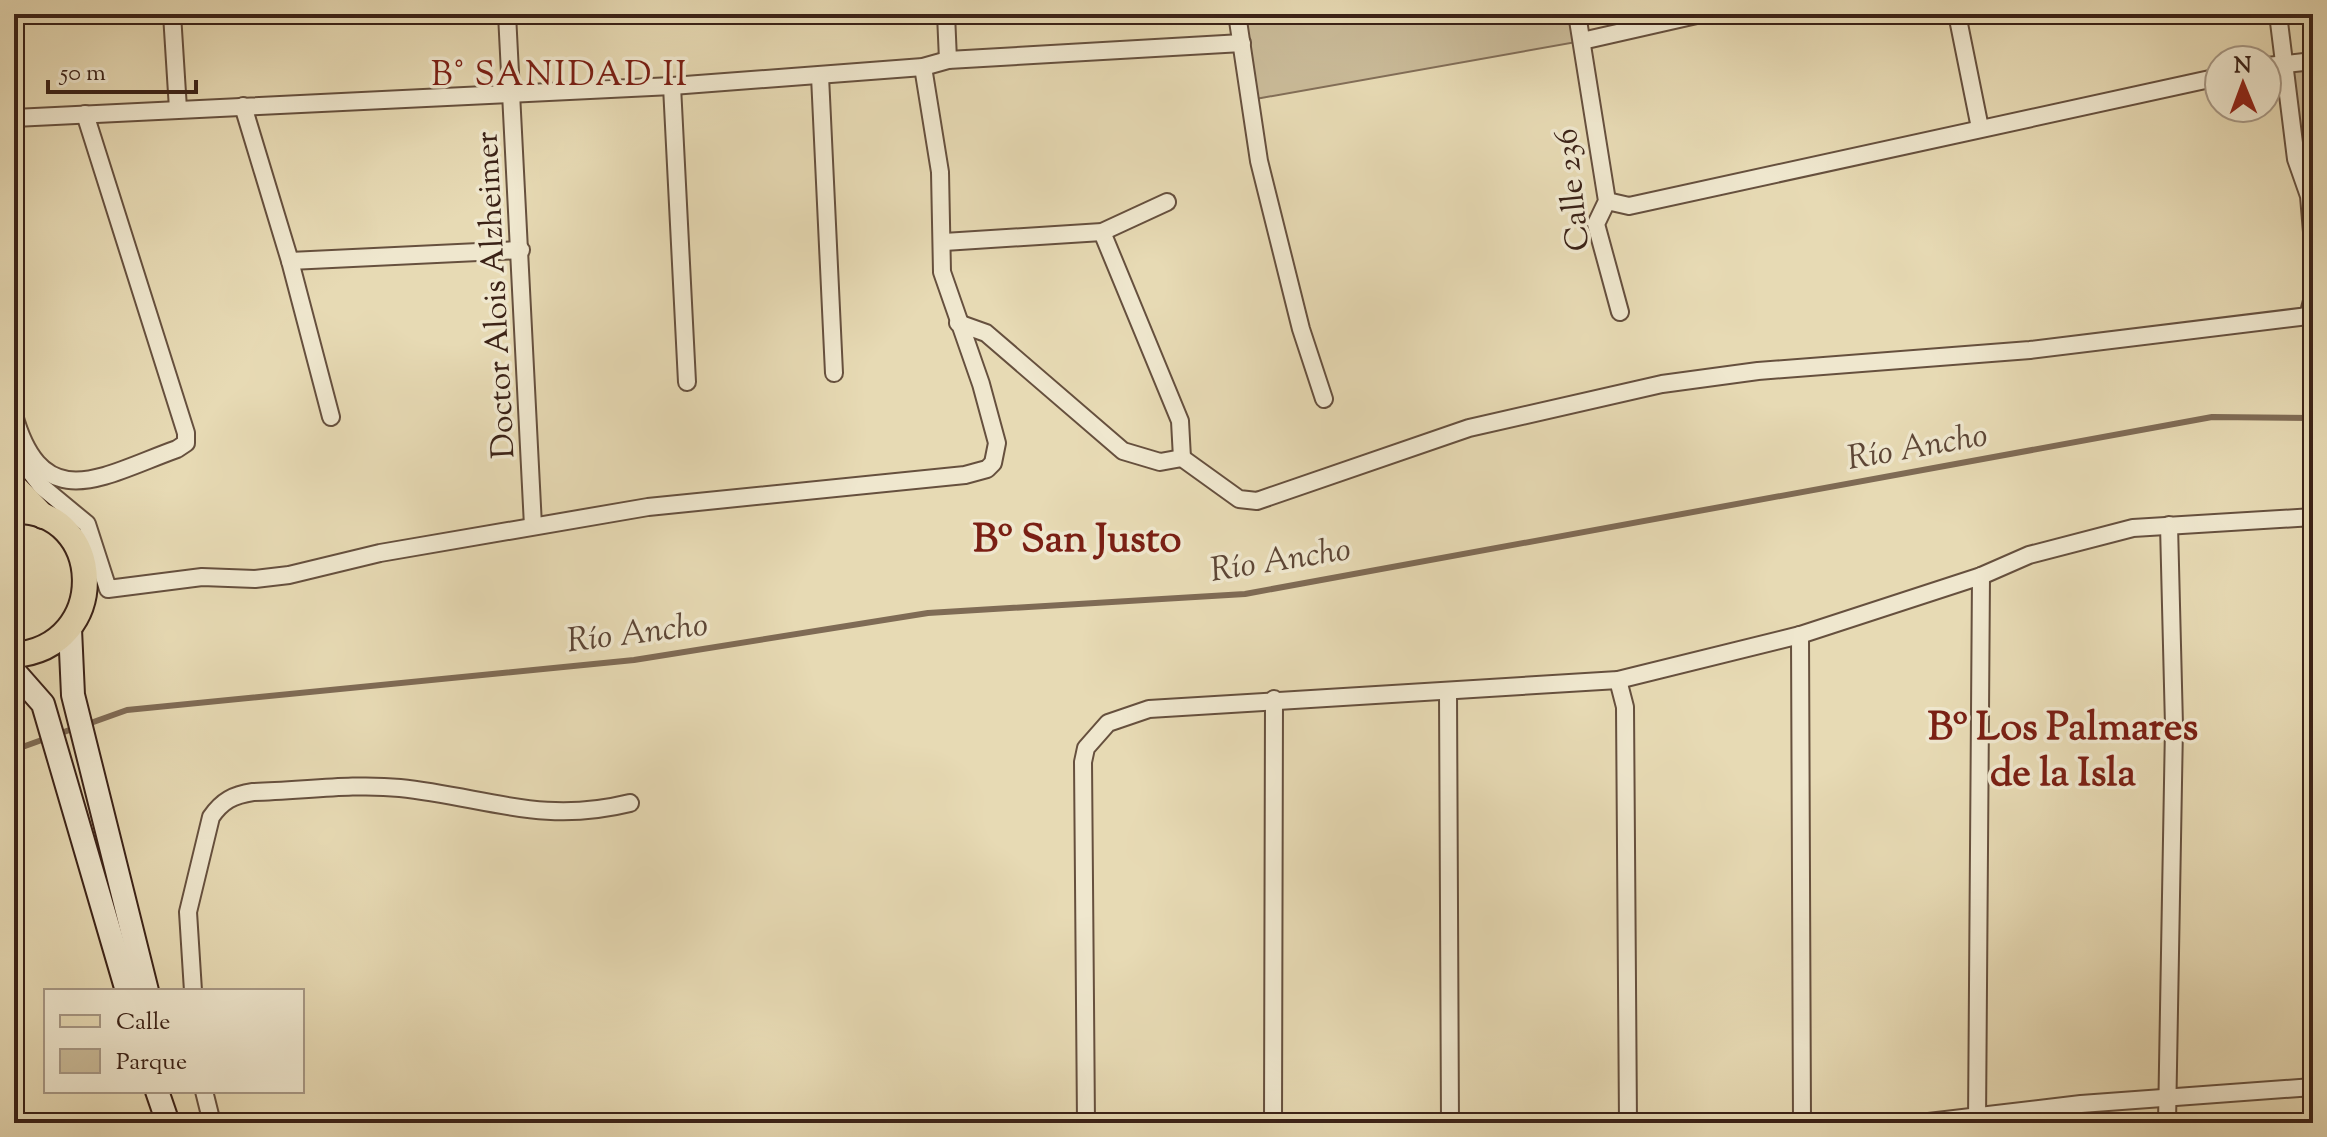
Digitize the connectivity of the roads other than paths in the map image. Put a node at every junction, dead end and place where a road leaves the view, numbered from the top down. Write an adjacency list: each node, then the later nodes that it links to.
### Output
1 (172, 14): 22 (street)
2 (507, 14): 19 (street, Doctor Alois Alzheimer)
3 (946, 14): 12 (street)
4 (1237, 14): 10 (street)
5 (1577, 14): 9 (street, Calle 236)
6 (1701, 14): 9 (street)
7 (1957, 14): 25 (street)
8 (2278, 14): 11 (street)
9 (1582, 41): 26 (street, Calle 236)
10 (1242, 43): 12 (street); 39 (street)
11 (2276, 44)
12 (948, 60): 15 (street)
13 (2313, 61): 14 (street)
14 (2283, 63)
15 (923, 67): 16 (street); 30 (street)
16 (820, 76): 18 (street); 37 (street)
17 (2203, 81): 25 (street)
18 (672, 86): 19 (street); 38 (street)
19 (512, 92): 21 (street); 32 (street, Doctor Alois Alzheimer)
20 (2283, 100): 29 (street)
21 (243, 106): 22 (street); 33 (street)
22 (178, 109): 23 (street)
23 (85, 114): 24 (street); 40 (street)
24 (14, 118)
25 (1980, 128): 26 (street)
26 (1607, 201): 35 (street, Calle 236)
27 (1167, 202): 28 (street)
28 (1102, 232): 30 (street); 43 (street)
29 (2313, 236): 31 (street)
30 (944, 242): 36 (street)
31 (2313, 244)
32 (521, 250): 33 (street); 49 (street, Doctor Alois Alzheimer)
33 (290, 261): 41 (street)
34 (2313, 297): 43 (street)
35 (1620, 312)
36 (958, 323): 43 (street); 49 (street)
37 (834, 373)
38 (687, 382)
39 (1324, 399)
40 (14, 415)
41 (331, 417)
42 (18, 456): 49 (street)
43 (1182, 458)
44 (14, 486): 47 (main road)
45 (14, 511): 47 (main road)
46 (2313, 517): 48 (street)
47 (45, 518): 51 (main road)
48 (2169, 525): 50 (street); 66 (street)
49 (533, 526)
50 (1981, 576): 52 (street); 67 (street)
51 (70, 629): 53 (main road); 60 (main road)
52 (1800, 635): 55 (street); 75 (street)
53 (14, 655)
54 (14, 671): 59 (main road)
55 (1618, 680): 56 (street); 74 (street)
56 (1448, 692): 57 (street); 73 (street)
57 (1274, 699): 71 (street); 72 (street)
58 (630, 803): 61 (street)
59 (126, 989)
60 (147, 989)
61 (193, 989)
62 (2313, 1087): 66 (street)
63 (158, 1093): 68 (main road)
64 (171, 1093): 69 (main road)
65 (204, 1093): 70 (street)
66 (2168, 1096): 67 (street); 77 (street)
67 (1977, 1119): 76 (street)
68 (168, 1123)
69 (179, 1123)
70 (212, 1123)
71 (1086, 1123)
72 (1273, 1123)
73 (1450, 1123)
74 (1628, 1123)
75 (1802, 1123)
76 (1920, 1123)
77 (2167, 1123)

